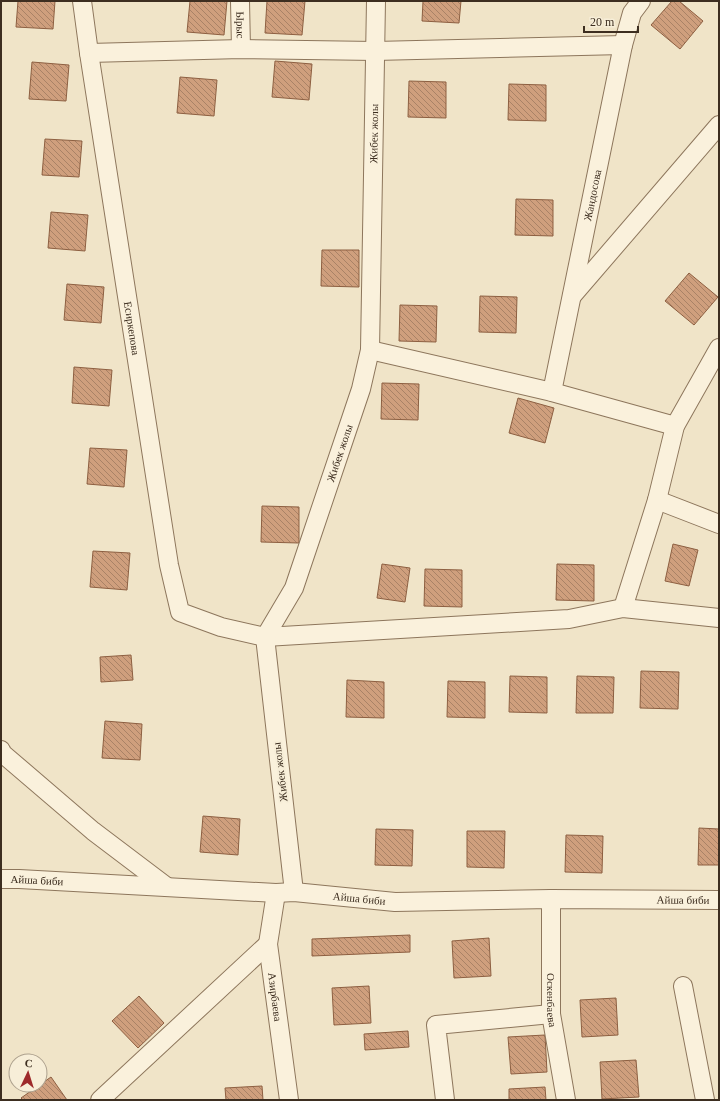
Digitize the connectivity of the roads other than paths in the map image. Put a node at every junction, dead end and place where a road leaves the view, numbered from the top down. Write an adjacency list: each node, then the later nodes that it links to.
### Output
1 (82, 1): 8 (street, Есиркепова)
2 (240, 1): 6 (street, Ырыс)
3 (376, 1): 7 (street, Жибек жолы)
4 (641, 1): 5 (street, Жандосова)
5 (622, 45): 7 (street); 10 (street, Жандосова)
6 (241, 49): 7 (street); 8 (street)
7 (375, 51): 12 (street, Жибек жолы)
8 (89, 53): 19 (street, Есиркепова)
9 (719, 125): 10 (street)
10 (572, 296): 13 (street, Жандосова)
11 (719, 348): 14 (street)
12 (370, 350): 13 (street); 19 (street, Жибек жолы)
13 (552, 392): 14 (street)
14 (675, 426): 15 (street)
15 (657, 500): 16 (street); 17 (street)
16 (719, 524)
17 (624, 608): 18 (street); 19 (street)
18 (719, 618)
19 (265, 637): 23 (street, Жибек жолы)
20 (1, 750): 22 (street)
21 (1, 880): 22 (street, Айша биби)
22 (166, 888): 23 (street, Айша биби)
23 (285, 893): 24 (street, Айша биби); 26 (street, Азирбаева)
24 (551, 898): 25 (street, Айша биби); 28 (street, Оскенбаева)
25 (719, 900)
26 (268, 944): 29 (street); 30 (street, Азирбаева)
27 (683, 986): 33 (street)
28 (551, 1014): 31 (street); 32 (street, Оскенбаева)
29 (100, 1100)
30 (289, 1100)
31 (445, 1100)
32 (566, 1100)
33 (705, 1100)

